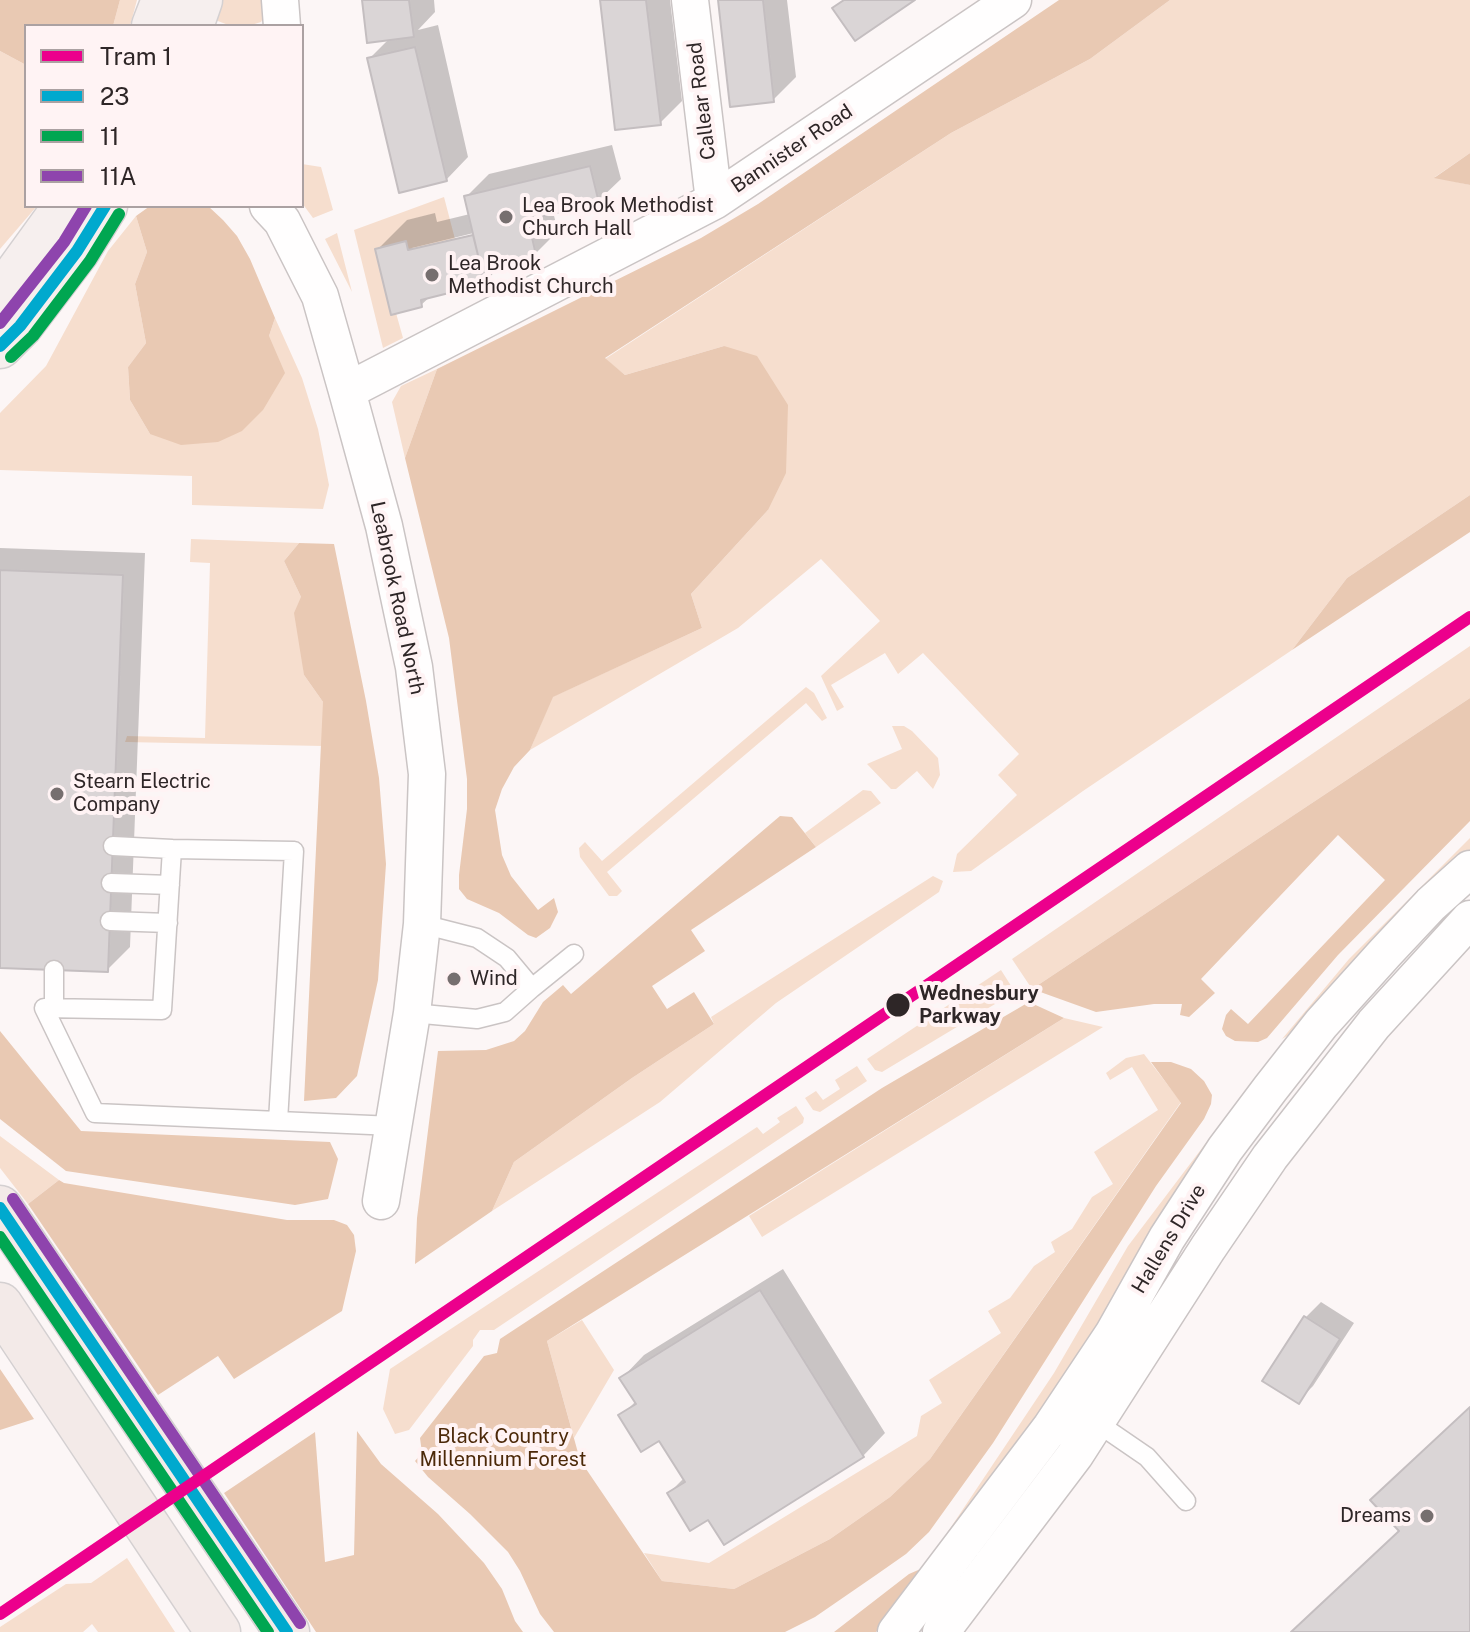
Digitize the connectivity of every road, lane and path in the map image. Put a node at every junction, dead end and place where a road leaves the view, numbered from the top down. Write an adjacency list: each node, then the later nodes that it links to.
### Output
1 (164, 0): 6 (main road)
2 (200, 0): 7 (main road)
3 (280, 0): 8 (street)
4 (690, 0): 9 (street, Callear Road)
5 (1013, 0): 9 (street, Bannister Road)
6 (155, 24)
7 (192, 24)
8 (282, 24)
9 (714, 201): 16 (street, Bannister Road)
10 (65, 208): 14 (main road)
11 (85, 208): 14 (street)
12 (104, 208): 15 (main road)
13 (270, 208): 16 (street, Leabrook Road North)
14 (0, 298)
15 (0, 346)
16 (347, 391): 25 (street, Leabrook Road North)
17 (113, 846): 18 (lane)
18 (172, 849): 21 (lane); 31 (lane)
19 (1470, 869): 36 (street, Hallens Drive)
20 (111, 883): 21 (lane)
21 (170, 885): 24 (lane)
22 (1470, 919): 36 (street, Hallens Drive)
23 (110, 921): 24 (lane)
24 (168, 923): 29 (lane)
25 (422, 924): 28 (lane); 30 (street, Leabrook Road North)
26 (574, 954): 28 (lane)
27 (54, 970): 29 (lane)
28 (532, 988): 30 (lane)
29 (54, 1008): 31 (lane)
30 (412, 1013): 32 (street, Leabrook Road North)
31 (278, 1121): 32 (lane)
32 (394, 1126): 33 (street, Leabrook Road North)
33 (381, 1201)
34 (0, 1208): 39 (highway)
35 (0, 1305): 38 (highway)
36 (1084, 1414): 37 (lane); 40 (street, Hallens Drive); 41 (street, Hallens Drive)
37 (1186, 1501)
38 (218, 1632)
39 (287, 1632)
40 (896, 1632)
41 (941, 1632)

